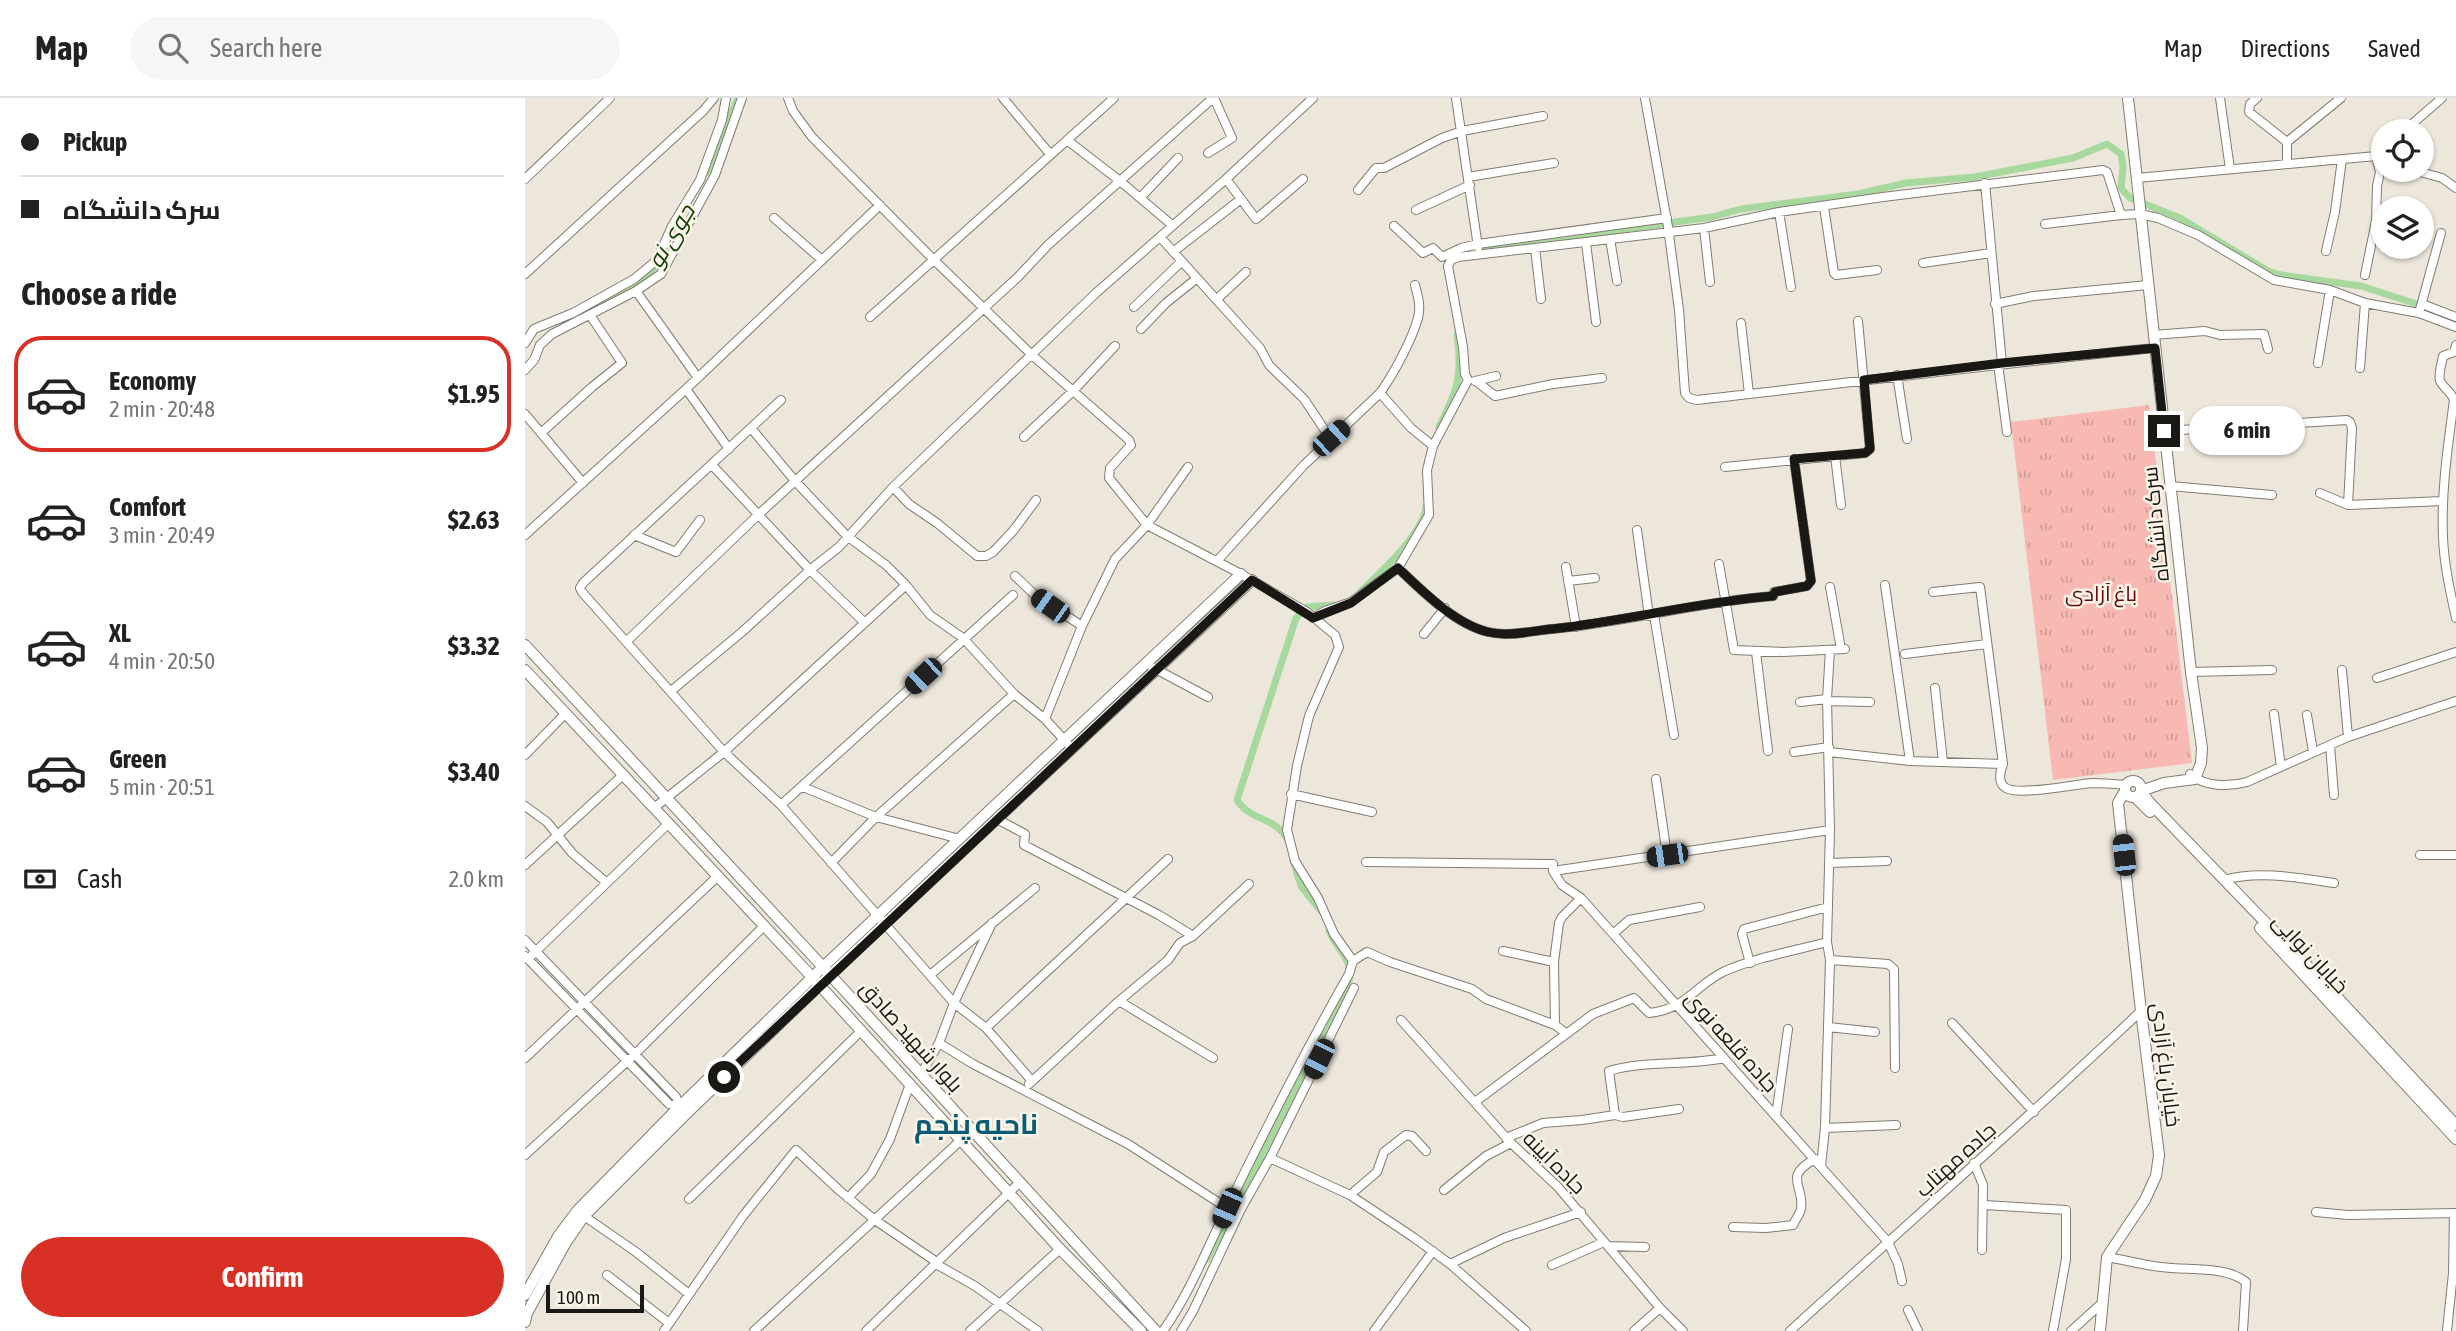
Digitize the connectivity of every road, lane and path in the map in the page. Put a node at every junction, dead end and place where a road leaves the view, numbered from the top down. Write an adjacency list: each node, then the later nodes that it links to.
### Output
1 (610, 98): 32 (street)
2 (714, 98): 70 (street)
3 (726, 98): 97 (street)
4 (742, 98): 79 (street)
5 (788, 98): 42 (street)
6 (1003, 98): 23 (street)
7 (1114, 98): 20 (street)
8 (1213, 98): 22 (street); 35 (street)
9 (1313, 98): 33 (street)
10 (1456, 98): 19 (street)
11 (1645, 98): 51 (street)
12 (2128, 98): 31 (street, سرک دانشگاه)
13 (2220, 98): 29 (street)
14 (2257, 98): 21 (street)
15 (2341, 98): 21 (street)
16 (2442, 98): 18 (street)
17 (1543, 116): 19 (street)
18 (2418, 119)
19 (1462, 131): 36 (street); 39 (street)
20 (1067, 140): 23 (street); 35 (street)
21 (2287, 142): 28 (street)
22 (1208, 153)
23 (1050, 155): 64 (street)
24 (2371, 156): 26 (street)
25 (1178, 158): 40 (street)
26 (2342, 159): 28 (street); 61 (street)
27 (1553, 163): 36 (street)
28 (2287, 164): 29 (street)
29 (2230, 169): 31 (street)
30 (2434, 176): 38 (street)
31 (2137, 178): 43 (street, سرک دانشگاه)
32 (525, 179)
33 (1226, 179): 41 (street); 50 (street)
34 (1303, 179): 41 (street)
35 (1120, 181): 40 (street); 86 (street)
36 (1469, 181): 45 (street); 60 (street)
37 (1985, 183): 44 (street); 47 (street); 63 (street)
38 (2456, 188)
39 (1358, 190)
40 (1140, 198): 50 (street)
41 (1241, 199): 62 (street)
42 (880, 205): 64 (street); 65 (street)
43 (2140, 206): 47 (street); 76 (street, سرک دانشگاه); 78 (street)
44 (1824, 207): 46 (street); 68 (street)
45 (1416, 210)
46 (1779, 212): 53 (street); 77 (street)
47 (2121, 215): 49 (street)
48 (774, 218): 65 (street)
49 (2045, 224)
50 (1172, 225): 55 (street)
51 (1668, 225): 53 (street); 56 (street); 60 (street); 116 (street)
52 (1394, 226): 60 (street)
53 (1704, 228): 74 (street)
54 (2441, 233): 84 (street)
55 (1160, 237): 62 (street); 102 (street)
56 (1610, 239): 58 (street); 73 (street)
57 (2371, 240): 71 (street)
58 (1586, 243): 59 (street); 92 (street)
59 (1535, 248): 60 (street); 81 (street)
60 (1479, 249): 111 (street)
61 (2326, 251)
62 (1173, 252): 66 (street)
63 (1991, 253): 67 (street); 82 (street)
64 (933, 259): 86 (street); 89 (street)
65 (822, 260): 109 (street)
66 (1181, 262): 72 (street); 85 (street)
67 (1923, 263)
68 (1877, 270)
69 (1246, 272): 80 (street)
70 (525, 274)
71 (2365, 275)
72 (1196, 279): 80 (street); 95 (street)
73 (1617, 281)
74 (1710, 282)
75 (1415, 285): 115 (street)
76 (2148, 285): 82 (street); 96 (street, سرک دانشگاه)
77 (1791, 287)
78 (2330, 290): 83 (street); 104 (street)
79 (636, 291): 88 (street); 109 (street)
80 (1217, 299): 124 (street)
81 (1541, 299)
82 (1995, 303): 103 (street)
83 (2365, 303): 87 (street); 105 (street)
84 (2422, 304): 87 (street); 90 (street)
85 (1134, 307)
86 (984, 308): 102 (street); 133 (street)
87 (2419, 313): 94 (street)
88 (590, 315): 106 (street); 122 (street)
89 (870, 317)
90 (2456, 317)
91 (1858, 321): 112 (street)
92 (1596, 322)
93 (1741, 323): 116 (street)
94 (2456, 327)
95 (1141, 328)
96 (2153, 335): 100 (street, سرک دانشگاه); 101 (street)
97 (525, 343)
98 (2456, 345): 140 (street)
99 (1115, 346): 114 (street)
100 (2155, 348): 103 (street); 120 (street, سرک دانشگاه)
101 (2268, 349)
102 (1031, 355): 114 (street); 135 (street)
103 (2000, 363): 108 (street); 121 (street)
104 (2318, 363)
105 (2360, 368)
106 (525, 370)
107 (1496, 376): 111 (street)
108 (1897, 376): 112 (street); 125 (street)
109 (698, 378): 113 (street)
110 (1602, 378): 111 (street)
111 (1472, 380): 126 (street)
112 (1864, 380): 116 (street); 128 (street)
113 (686, 390): 127 (street); 134 (street)
114 (1073, 391): 123 (street); 145 (street)
115 (1380, 393): 124 (street); 126 (street)
116 (1749, 394)
117 (781, 400): 119 (street)
118 (525, 414): 122 (street)
119 (751, 428): 127 (street); 133 (street)
120 (2164, 431): 136 (street, سرک دانشگاه); 142 (street)
121 (2007, 432)
122 (541, 433): 134 (street)
123 (1024, 437)
124 (1331, 438): 150 (street)
125 (1906, 439)
126 (1431, 444): 153 (street)
127 (729, 449): 130 (street)
128 (1835, 456): 129 (street); 141 (street)
129 (1794, 459): 132 (street); 165 (street)
130 (712, 465): 143 (street); 148 (street)
131 (1188, 467): 145 (street)
132 (1725, 467)
133 (795, 481): 143 (street); 149 (street)
134 (583, 483): 147 (street)
135 (893, 486): 139 (street); 149 (street)
136 (2170, 486): 138 (street); 186 (street, سرک دانشگاه)
137 (2320, 493): 142 (street)
138 (2272, 495)
139 (1036, 500)
140 (2443, 501): 142 (street); 169 (street)
141 (1841, 505)
142 (2348, 505)
143 (758, 515): 154 (street); 175 (street)
144 (700, 520): 148 (street)
145 (1147, 525): 150 (street); 171 (street)
146 (1637, 530): 168 (street)
147 (525, 535)
148 (634, 535): 175 (street)
149 (847, 536): 154 (street); 161 (street)
150 (1217, 561): 155 (street)
151 (1719, 564): 165 (street)
152 (1566, 567): 159 (street)
153 (1398, 568): 166 (street); 167 (street)
154 (810, 570): 170 (street); 189 (street)
155 (1241, 574): 158 (street); 182 (street)
156 (1016, 576): 171 (street)
157 (1595, 578): 159 (street)
158 (1252, 580): 167 (street); 182 (street)
159 (1568, 581): 172 (street)
160 (1885, 584): 210 (street)
161 (906, 585): 170 (street); 174 (street)
162 (1829, 587): 178 (street)
163 (1933, 592): 176 (street)
164 (1013, 595): 174 (street)
165 (1723, 600): 168 (street); 179 (street)
166 (1445, 608): 172 (street); 173 (street)
167 (1306, 613): 220 (street)
168 (1652, 615): 172 (street); 200 (street)
169 (2456, 618)
170 (864, 622): 206 (street)
171 (1082, 626): 199 (street)
172 (1576, 627)
173 (1424, 634)
174 (963, 638): 190 (street); 218 (street)
175 (627, 641): 189 (street)
176 (1987, 644): 181 (street); 212 (street)
177 (525, 645): 222 (street, بلوار شهید صادق)
178 (1830, 650): 179 (street); 192 (street)
179 (1756, 652): 205 (street)
180 (2456, 652): 187 (street)
181 (1905, 654)
182 (1151, 667): 191 (street); 202 (street)
183 (525, 670): 196 (street, بلوار شهید صادق)
184 (2271, 670): 186 (street)
185 (2342, 670): 201 (street)
186 (2191, 672): 215 (street, سرک دانشگاه)
187 (2377, 678)
188 (1935, 688): 211 (street)
189 (671, 691): 206 (street)
190 (1014, 694): 199 (street); 228 (street)
191 (1209, 698)
192 (1827, 700): 194 (street); 195 (street); 204 (street)
193 (2456, 701): 201 (street)
194 (1800, 702)
195 (1870, 702)
196 (566, 713): 209 (street); 214 (street, بلوار شهید صادق)
197 (2274, 714): 213 (street)
198 (2307, 715): 208 (street)
199 (1045, 719): 202 (street)
200 (1674, 735)
201 (2349, 737): 203 (street)
202 (1069, 744): 229 (street); 233 (street)
203 (2330, 745): 208 (street); 221 (street)
204 (1829, 749): 207 (street); 210 (street); 231 (street)
205 (1768, 751)
206 (724, 752): 222 (street); 223 (street)
207 (1794, 752)
208 (2313, 752): 213 (street)
209 (525, 755)
210 (1910, 761): 211 (street)
211 (1943, 762): 212 (street)
212 (2003, 764): 219 (street)
213 (2281, 768): 215 (street)
214 (624, 775): 225 (street, بلوار شهید صادق); 232 (street)
215 (2193, 777): 217 (street); 219 (street)
216 (1656, 779): 234 (street)
217 (2164, 783): 219 (street); 226 (street)
218 (803, 787): 223 (street); 228 (street)
219 (2133, 790): 226 (street, خیابان نوایی); 277 (street, خیابان باغ آزادی); 309 (street, خیابان نوایی)
220 (1291, 794): 227 (street); 265 (street)
221 (2335, 796)
222 (666, 798): 225 (street); 268 (street, بلوار شهید صادق)
223 (781, 805): 240 (street)
224 (525, 806): 232 (street)
225 (655, 808): 230 (street, بلوار شهید صادق)
226 (2156, 810): 245 (street, خیابان نوایی)
227 (1372, 812)
228 (876, 817): 233 (street); 240 (street)
229 (997, 819): 250 (street); 254 (street)
230 (668, 824): 244 (street, بلوار شهید صادق); 246 (street)
231 (1830, 830): 234 (street); 241 (street)
232 (559, 835): 242 (street); 246 (street)
233 (960, 839): 254 (street)
234 (1667, 855): 243 (street)
235 (2420, 855): 236 (street)
236 (2456, 855)
237 (1168, 859): 250 (street)
238 (1887, 861): 241 (street)
239 (1366, 862): 243 (street)
240 (831, 863): 254 (street)
241 (1829, 863): 252 (street)
242 (525, 865)
243 (1553, 867): 251 (street, جاده قلعه نوی)
244 (718, 876): 256 (street, بلوار شهید صادق); 273 (street)
245 (2224, 880): 247 (street); 307 (street, خیابان نوایی)
246 (607, 883): 261 (street)
247 (2335, 883)
248 (1249, 884): 258 (street)
249 (1035, 888): 255 (street)
250 (1125, 897): 258 (street); 282 (street)
251 (1581, 898): 257 (street, جاده قلعه نوی); 266 (street)
252 (1828, 906): 260 (street); 267 (street)
253 (1700, 907): 257 (street)
254 (881, 920): 268 (street); 269 (street)
255 (992, 923): 269 (street); 274 (street)
256 (764, 926): 270 (street, بلوار شهید صادق); 288 (street)
257 (1613, 934): 275 (street, جاده قلعه نوی)
258 (1193, 936): 272 (street)
259 (525, 940): 261 (street)
260 (1826, 942): 264 (street); 267 (street)
261 (535, 951): 263 (street); 273 (street)
262 (1503, 951): 266 (street)
263 (526, 958): 276 (street)
264 (1830, 960): 281 (street); 293 (street)
265 (1353, 961): 280 (street); 295 (street)
266 (1554, 962): 280 (street)
267 (1750, 963): 275 (street)
268 (827, 971): 270 (street); 294 (street, بلوار شهید صادق)
269 (930, 975): 274 (street)
270 (816, 981): 284 (street, بلوار شهید صادق); 302 (street)
271 (1354, 988): 297 (street)
272 (1119, 1001): 290 (street); 296 (street)
273 (583, 1002): 276 (street); 288 (street)
274 (954, 1003): 282 (street); 287 (street)
275 (1677, 1006): 285 (street); 291 (street, جاده قلعه نوی)
276 (576, 1009): 289 (street); 292 (street)
277 (2141, 1011): 303 (street, جاده مهتاب); 337 (street, خیابان باغ آزادی)
278 (1401, 1020): 300 (street, جاده آیینه)
279 (1952, 1023): 303 (street)
280 (1555, 1025): 285 (street)
281 (1828, 1027): 286 (street); 308 (street)
282 (986, 1028): 296 (street)
283 (1788, 1029): 305 (street)
284 (860, 1032): 298 (street, بلوار شهید صادق); 322 (street)
285 (1566, 1032): 300 (street)
286 (1875, 1032)
287 (939, 1044): 294 (street); 299 (street)
288 (633, 1055): 292 (street); 302 (street)
289 (525, 1058)
290 (1213, 1058)
291 (1724, 1058): 304 (street); 305 (street, جاده قلعه نوی)
292 (626, 1062): 302 (street); 313 (street)
293 (1895, 1068)
294 (921, 1074): 317 (street, بلوار شهید صادق)
295 (1293, 1074): 297 (street); 324 (street)
296 (1032, 1081): 299 (street)
297 (1308, 1082): 314 (street)
298 (910, 1084): 310 (street, بلوار شهید صادق); 321 (street)
299 (1024, 1090): 324 (street)
300 (1475, 1102): 311 (street, جاده آیینه)
301 (1679, 1109): 304 (street)
302 (682, 1110): 328 (street); 344 (street)
303 (2034, 1112): 316 (street, جاده مهتاب)
304 (1615, 1115): 311 (street)
305 (1776, 1116): 315 (street, جاده قلعه نوی)
306 (1896, 1125): 308 (street)
307 (2456, 1125)
308 (1825, 1128): 315 (street)
309 (2456, 1139)
310 (961, 1140): 319 (street, بلوار شهید صادق); 329 (street)
311 (1508, 1141): 318 (street); 325 (street, جاده آیینه)
312 (1426, 1151): 320 (street)
313 (525, 1155)
314 (1270, 1158): 320 (street); 324 (street)
315 (1818, 1163): 330 (street); 331 (street, جاده قلعه نوی)
316 (1974, 1163): 323 (street); 331 (street, جاده مهتاب)
317 (1020, 1182): 319 (street); 356 (street, بلوار شهید صادق)
318 (1444, 1191)
319 (1009, 1192): 334 (street, بلوار شهید صادق); 338 (street)
320 (1350, 1195): 336 (street)
321 (848, 1198): 329 (street); 343 (street)
322 (688, 1199)
323 (1984, 1205): 335 (street); 365 (street)
324 (1232, 1211): 357 (street); 358 (street)
325 (1581, 1212): 332 (street, جاده آیینه); 339 (street)
326 (2316, 1212): 327 (street)
327 (2455, 1213): 369 (street)
328 (584, 1216): 343 (street); 349 (street)
329 (875, 1220): 338 (street); 351 (street)
330 (1733, 1227)
331 (1888, 1242): 342 (street); 363 (street, جاده مهتاب)
332 (1606, 1244): 333 (street); 340 (street); 347 (street, جاده آیینه)
333 (1645, 1247)
334 (1061, 1249): 346 (street); 355 (street, بلوار شهید صادق)
335 (1982, 1250)
336 (1433, 1251): 339 (street); 359 (street)
337 (2107, 1257): 345 (street, خیابان باغ آزادی); 368 (street)
338 (937, 1264): 346 (street); 352 (street)
339 (1450, 1264): 360 (street)
340 (1552, 1265)
341 (607, 1275): 350 (street)
342 (1902, 1281)
343 (689, 1294): 350 (street)
344 (525, 1295)
345 (2102, 1303): 366 (street); 367 (street, خیابان باغ آزادی)
346 (1000, 1304): 353 (street); 354 (street)
347 (1660, 1308): 361 (street); 362 (street, جاده آیینه)
348 (1908, 1310): 364 (street)
349 (525, 1322)
350 (667, 1327)
351 (754, 1331)
352 (866, 1331)
353 (970, 1331)
354 (1038, 1331)
355 (1141, 1331)
356 (1156, 1331)
357 (1163, 1331)
358 (1181, 1331)
359 (1374, 1331)
360 (1526, 1331)
361 (1633, 1331)
362 (1683, 1331)
363 (1790, 1331)
364 (1918, 1331)
365 (2053, 1331)
366 (2071, 1331)
367 (2100, 1331)
368 (2243, 1331)
369 (2448, 1331)

